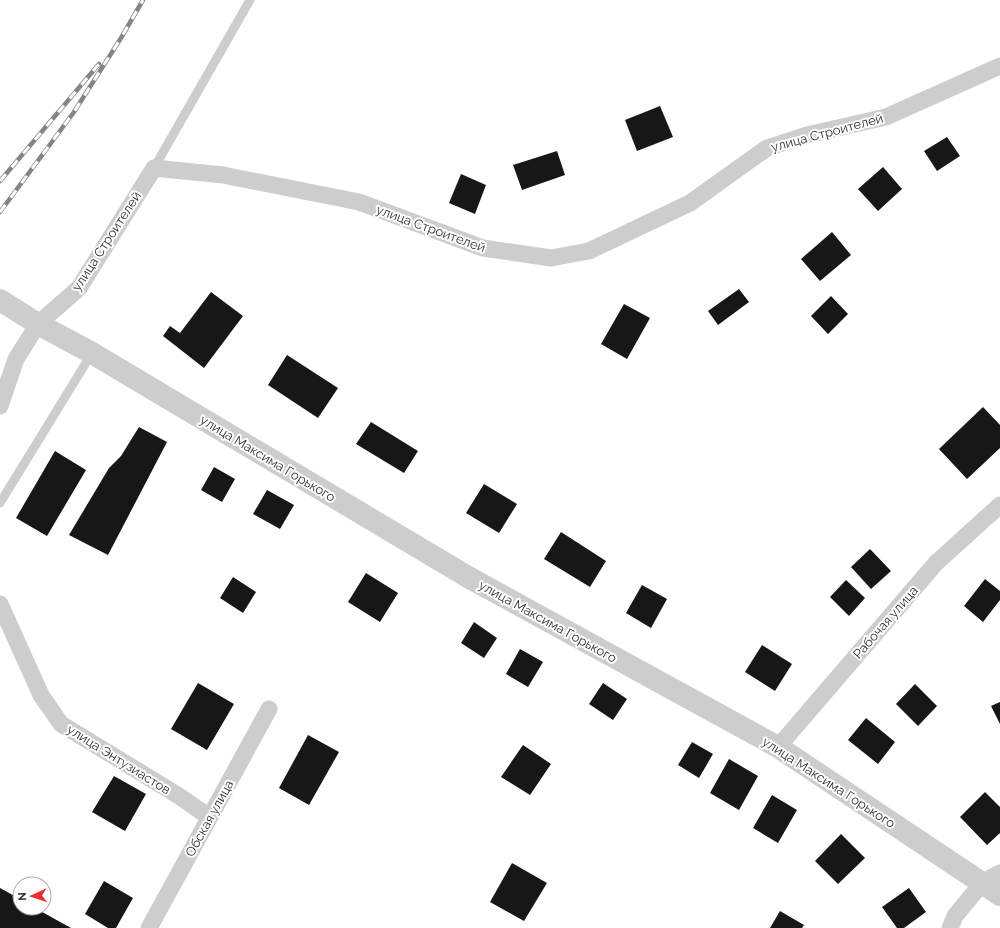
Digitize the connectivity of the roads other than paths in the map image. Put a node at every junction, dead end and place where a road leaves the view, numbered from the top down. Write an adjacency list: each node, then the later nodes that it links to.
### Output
1 (250, 0): 3 (lane)
2 (1000, 66): 3 (street, улица Строителей)
3 (154, 168): 5 (street, улица Строителей)
4 (0, 300): 5 (street, улица Максима Горького)
5 (38, 324): 6 (street, улица Максима Горького); 7 (street, улица Строителей)
6 (92, 353): 8 (lane); 12 (street, улица Максима Горького)
7 (0, 406)
8 (0, 503)
9 (1000, 505): 12 (street, Рабочая улица)
10 (0, 604): 13 (street, улица Энтузиастов)
11 (269, 709): 13 (street, Обская улица)
12 (778, 747): 14 (street, улица Максима Горького)
13 (209, 817): 16 (street, Обская улица)
14 (991, 878): 15 (street, улица Максима Горького); 17 (street)
15 (1000, 895)
16 (149, 928)
17 (950, 928)

